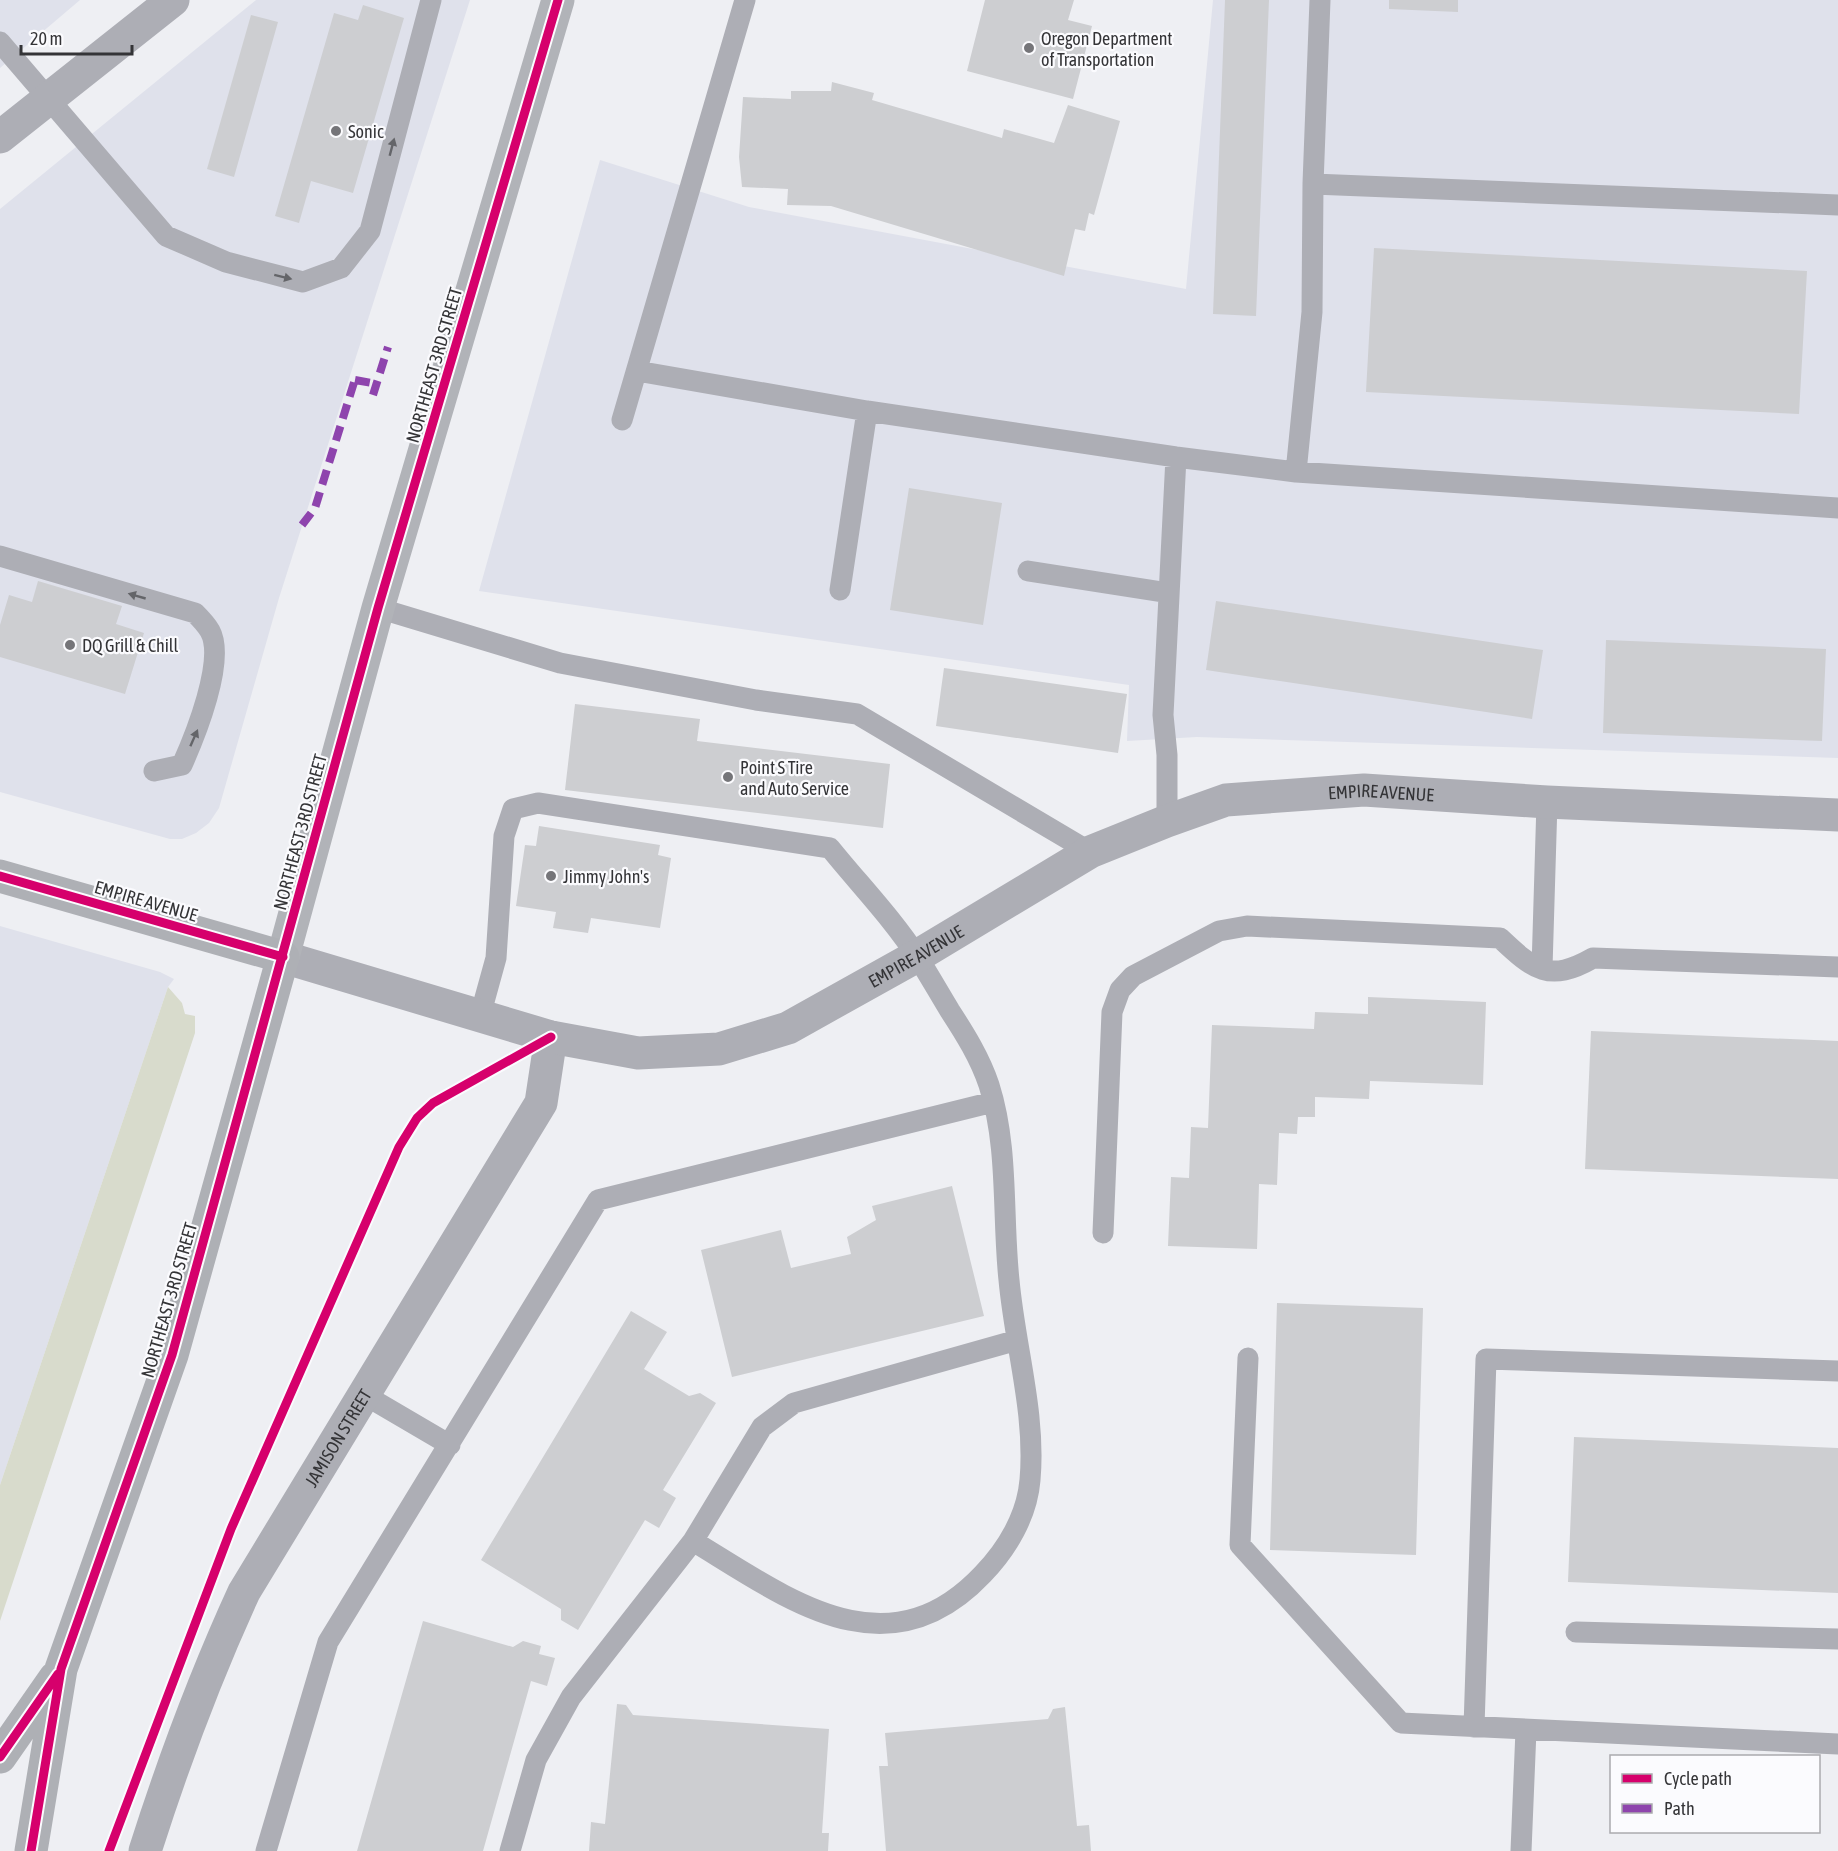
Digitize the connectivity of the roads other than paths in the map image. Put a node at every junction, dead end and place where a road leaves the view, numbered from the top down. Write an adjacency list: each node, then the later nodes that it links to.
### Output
1 (173, 0): 7 (street)
2 (431, 0): 7 (lane, one-way to 2)
3 (558, 0): 21 (main road, NORTHEAST 3RD STREET)
4 (745, 0): 11 (lane)
5 (1320, 0): 9 (lane)
6 (0, 42): 7 (lane)
7 (51, 98): 8 (street)
8 (0, 137)
9 (1313, 184): 10 (lane); 15 (lane)
10 (1838, 205)
11 (637, 371): 12 (lane); 13 (lane)
12 (867, 411): 14 (lane); 19 (lane)
13 (622, 420)
14 (1176, 457): 15 (lane); 20 (lane)
15 (1296, 472): 16 (lane)
16 (1838, 508)
17 (0, 556): 22 (lane, one-way to 17)
18 (1028, 571): 20 (lane)
19 (840, 590)
20 (1169, 593): 25 (lane)
21 (378, 608): 26 (lane); 29 (main road, NORTHEAST 3RD STREET)
22 (154, 771)
23 (1547, 802): 24 (street, EMPIRE AVENUE); 25 (street, EMPIRE AVENUE); 31 (lane)
24 (1838, 815)
25 (1167, 820): 26 (street, EMPIRE AVENUE)
26 (1089, 852): 28 (street, EMPIRE AVENUE)
27 (0, 876): 29 (highway, EMPIRE AVENUE)
28 (917, 956): 32 (lane); 33 (street, EMPIRE AVENUE); 34 (lane)
29 (283, 957): 32 (street, EMPIRE AVENUE); 44 (highway, NORTHEAST 3RD STREET)
30 (1838, 967): 31 (lane)
31 (1542, 968): 35 (lane)
32 (480, 1016): 33 (street, EMPIRE AVENUE)
33 (551, 1037): 39 (street, JAMISON STREET)
34 (993, 1102): 36 (lane); 40 (lane)
35 (1103, 1233)
36 (1017, 1340): 41 (lane); 41 (lane)
37 (1248, 1358): 45 (lane)
38 (1838, 1371): 45 (lane)
39 (363, 1394): 40 (lane); 50 (street, JAMISON STREET)
40 (450, 1444): 51 (lane)
41 (693, 1541): 52 (lane)
42 (1576, 1632): 43 (lane)
43 (1838, 1639)
44 (61, 1669): 48 (highway); 49 (highway)
45 (1474, 1727): 46 (lane)
46 (1526, 1730): 47 (lane); 53 (lane)
47 (1838, 1744)
48 (0, 1758)
49 (31, 1851)
50 (144, 1851)
51 (266, 1851)
52 (510, 1851)
53 (1521, 1851)

